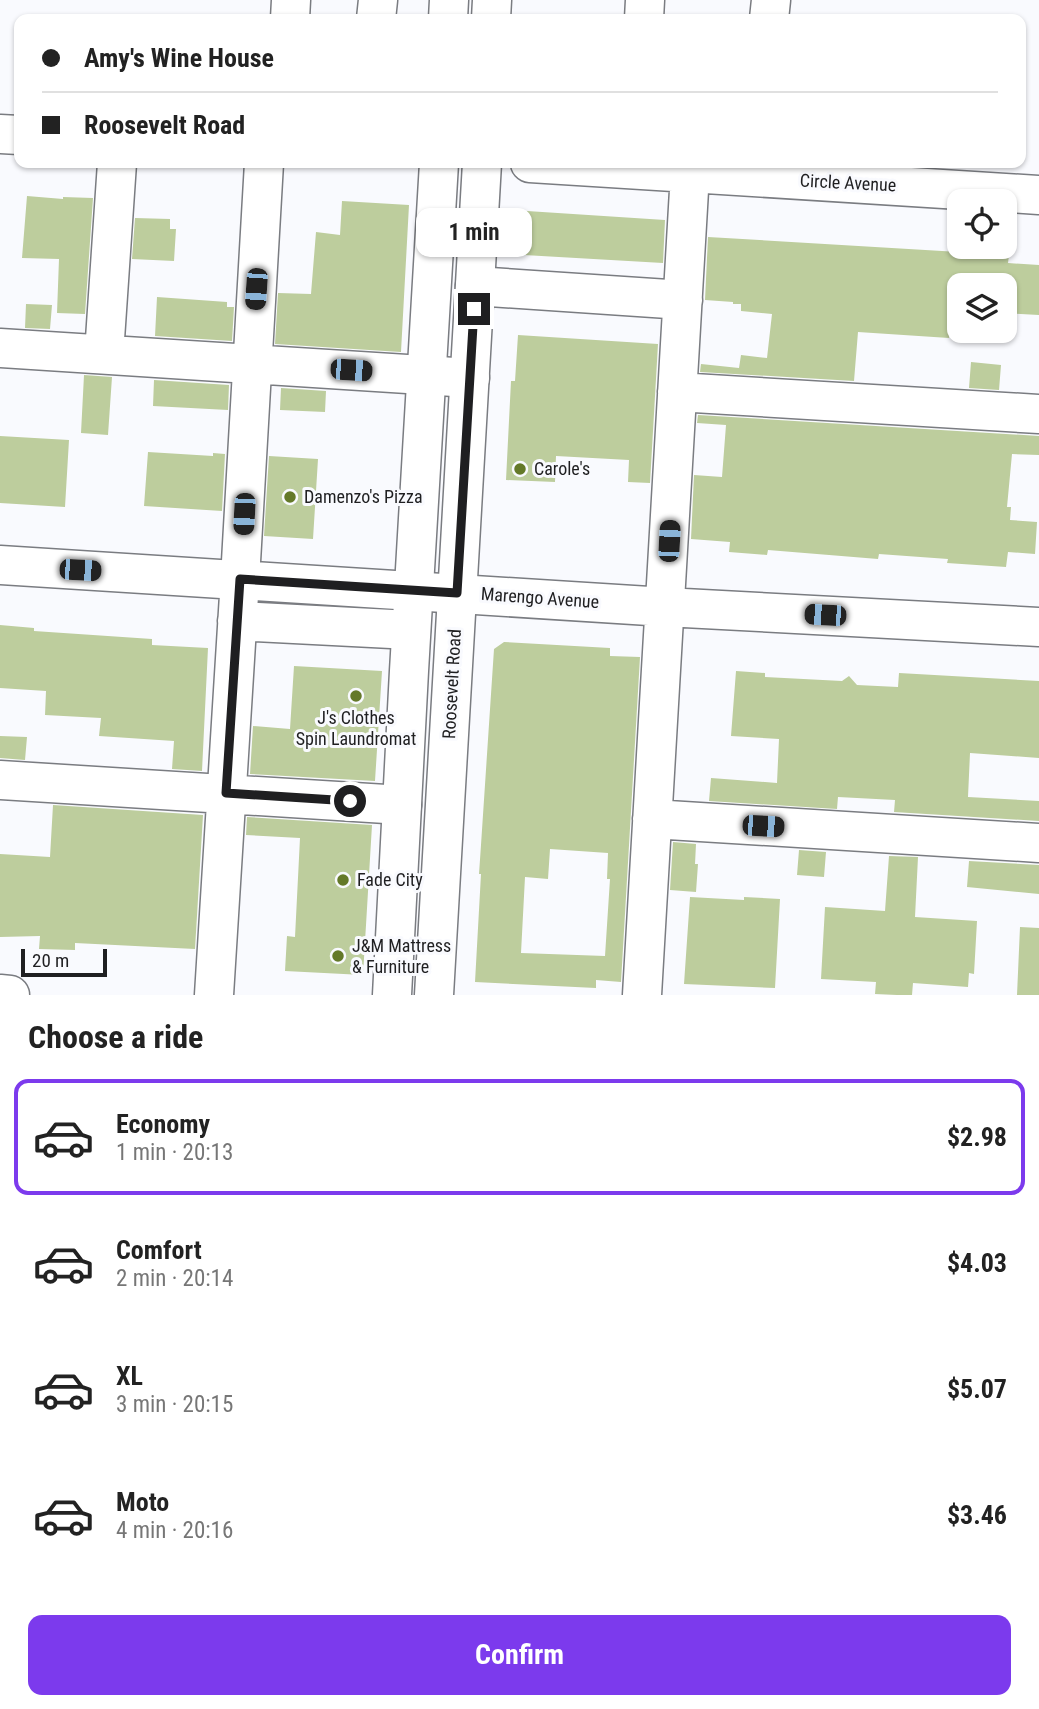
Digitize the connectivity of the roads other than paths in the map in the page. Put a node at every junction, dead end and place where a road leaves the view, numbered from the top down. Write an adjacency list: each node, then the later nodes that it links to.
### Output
1 (117, 168): 12 (main road)
2 (264, 168): 13 (main road)
3 (439, 168): 14 (main road)
4 (482, 168): 9 (main road, Roosevelt Road)
5 (610, 168): 7 (main road, Circle Avenue)
6 (748, 170): 7 (main road, Circle Avenue); 8 (main road, Circle Avenue)
7 (690, 173): 10 (main road)
8 (1039, 195)
9 (475, 286): 10 (main road); 15 (main road, Roosevelt Road)
10 (683, 300): 16 (main road)
11 (0, 348): 12 (main road)
12 (104, 354): 13 (main road)
13 (251, 363): 14 (main road); 19 (main road)
14 (426, 375): 15 (main road); 20 (main road)
15 (470, 378): 21 (main road, Roosevelt Road)
16 (677, 392): 17 (main road); 22 (main road)
17 (1039, 414)
18 (0, 565): 19 (main road, Marengo Avenue)
19 (240, 579): 20 (main road, Marengo Avenue); 23 (main road)
20 (414, 590): 21 (main road, Marengo Avenue); 25 (main road)
21 (457, 593): 22 (main road, Marengo Avenue); 35 (main road, Roosevelt Road)
22 (665, 607): 24 (main road, Marengo Avenue); 29 (main road)
23 (237, 621): 25 (main road); 27 (main road)
24 (1039, 627)
25 (411, 630): 28 (main road)
26 (0, 780): 27 (main road)
27 (226, 793): 28 (main road); 33 (main road)
28 (402, 804): 34 (main road)
29 (652, 819): 30 (main road); 36 (main road)
30 (1039, 843)
31 (0, 994): 32 (main road)
32 (10, 995)
33 (214, 995)
34 (391, 995)
35 (434, 995)
36 (642, 995)

